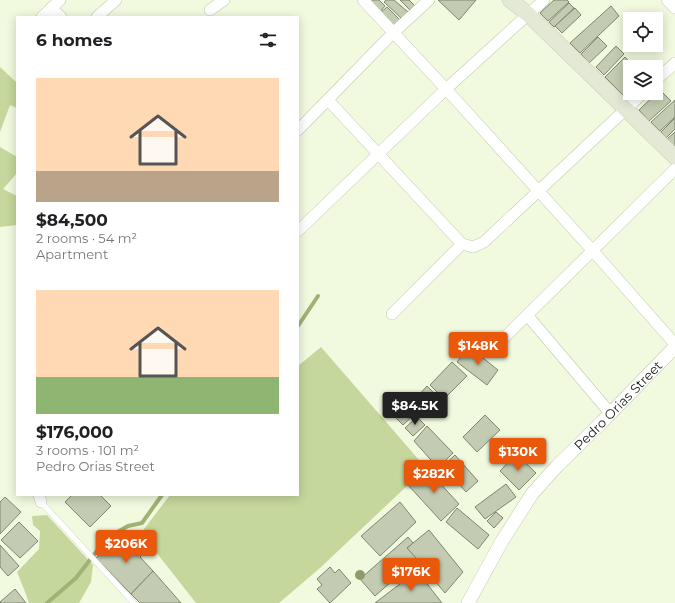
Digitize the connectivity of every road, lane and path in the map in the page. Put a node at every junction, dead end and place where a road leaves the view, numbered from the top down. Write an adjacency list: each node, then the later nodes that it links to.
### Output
1 (60, 0): 9 (street)
2 (116, 0): 15 (street)
3 (224, 0): 11 (street)
4 (363, 0): 16 (street)
5 (429, 0): 16 (street)
6 (510, 0): 12 (main road)
7 (544, 0): 12 (street)
8 (667, 0): 10 (street)
9 (51, 8): 13 (street); 14 (street)
10 (675, 8)
11 (210, 10)
12 (529, 15): 19 (street); 22 (main road)
13 (43, 16)
14 (60, 16)
15 (98, 16)
16 (393, 33): 19 (street); 20 (street)
17 (675, 63): 18 (street)
18 (663, 74)
19 (446, 89): 24 (street); 27 (street)
20 (328, 100): 23 (street); 24 (street)
21 (635, 100): 22 (street)
22 (626, 108): 25 (main road); 27 (street)
23 (299, 129)
24 (378, 154): 28 (street); 29 (street)
25 (675, 157)
26 (675, 169): 30 (street)
27 (538, 190): 29 (street); 30 (street)
28 (299, 230)
29 (462, 244): 31 (street)
30 (593, 251): 32 (street); 34 (street)
31 (392, 314)
32 (527, 315): 33 (street); 35 (street)
33 (500, 341)
34 (675, 346): 35 (street, Pedro Orias Street)
35 (611, 414): 38 (street, Pedro Orias Street)
36 (40, 498): 37 (lane)
37 (134, 603)
38 (468, 603)

